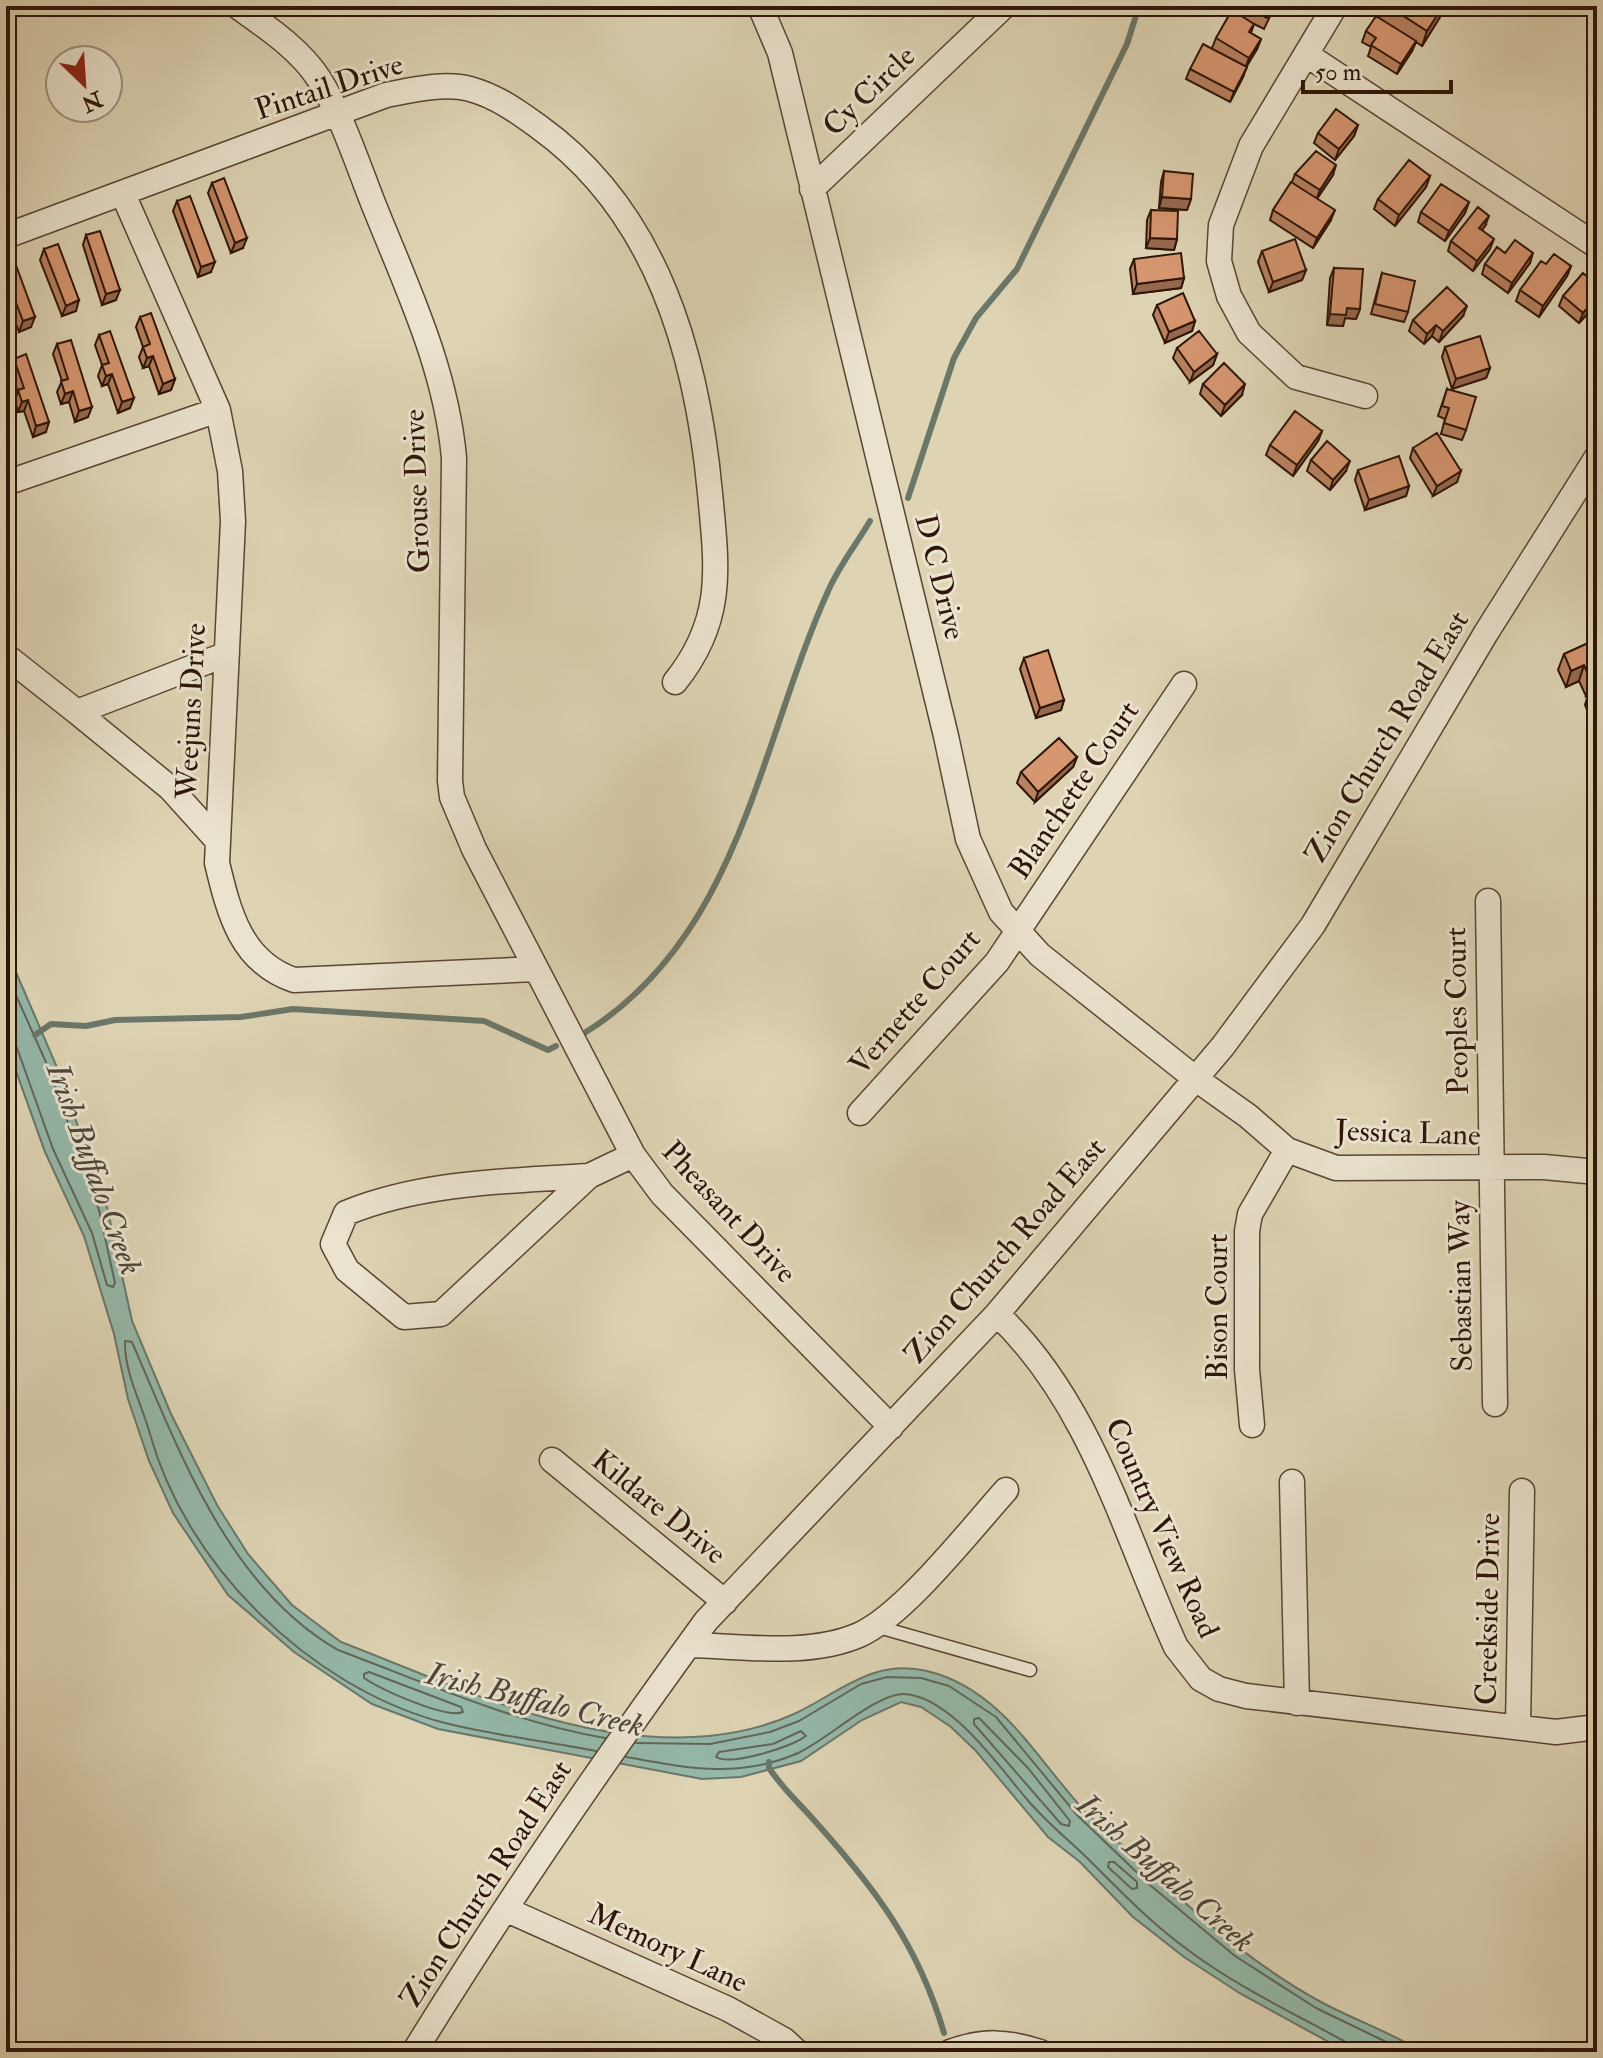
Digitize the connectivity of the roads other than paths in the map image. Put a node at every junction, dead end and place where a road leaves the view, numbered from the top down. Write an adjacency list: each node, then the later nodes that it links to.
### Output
1 (237, 6): 6 (street, Grouse Drive)
2 (760, 6): 7 (street, D C Drive)
3 (1004, 6): 7 (street, Cy Circle)
4 (1335, 6): 5 (street)
5 (1307, 55): 10 (street); 11 (street)
6 (336, 115): 8 (street, Pintail Drive); 17 (street, Pintail Drive); 23 (street, Grouse Drive)
7 (812, 189): 22 (street, D C Drive)
8 (123, 194): 9 (street, Pintail Drive); 12 (street, Weejuns Drive)
9 (6, 236)
10 (1597, 246)
11 (1365, 396)
12 (218, 410): 14 (street); 15 (street, Weejuns Drive)
13 (1597, 457): 24 (street, Zion Church Road East)
14 (6, 483)
15 (227, 654): 19 (street); 20 (street, Weejuns Drive)
16 (6, 656): 19 (street)
17 (675, 682)
18 (1184, 684): 22 (street, Blanchette Court)
19 (77, 712): 20 (street)
20 (216, 839): 23 (street, Weejuns Drive)
21 (1488, 901): 28 (street, Peoples Court)
22 (1018, 932): 24 (street, D C Drive); 25 (street, Vernette Court)
23 (535, 969): 27 (street, Pheasant Drive)
24 (1196, 1079): 26 (street, Jessica Lane); 31 (street, Zion Church Road East)
25 (860, 1113)
26 (1287, 1150): 28 (street, Jessica Lane); 33 (street, Bison Court)
27 (633, 1155): 30 (street); 34 (street, Pheasant Drive)
28 (1492, 1168): 29 (street, Jessica Lane); 32 (street, Sebastian Way)
29 (1597, 1172)
30 (589, 1176): 30 (street)
31 (997, 1314): 34 (street, Zion Church Road East); 43 (street, Country View Road)
32 (1495, 1404)
33 (1252, 1425)
34 (891, 1427): 39 (street, Zion Church Road East)
35 (552, 1460): 39 (street, Kildare Drive)
36 (1292, 1482): 43 (street)
37 (1006, 1490): 40 (street)
38 (1522, 1491): 44 (street, Creekside Drive)
39 (725, 1602): 41 (street, Zion Church Road East)
40 (873, 1626): 41 (street); 42 (lane)
41 (689, 1645): 46 (street, Zion Church Road East)
42 (1030, 1670)
43 (1297, 1703): 44 (street, Country View Road)
44 (1518, 1727): 45 (street, Country View Road)
45 (1597, 1727)
46 (507, 1910): 47 (street, Zion Church Road East); 48 (street, Memory Lane)
47 (414, 2052)
48 (797, 2052)
49 (950, 2052): 50 (street)
50 (1040, 2052)

